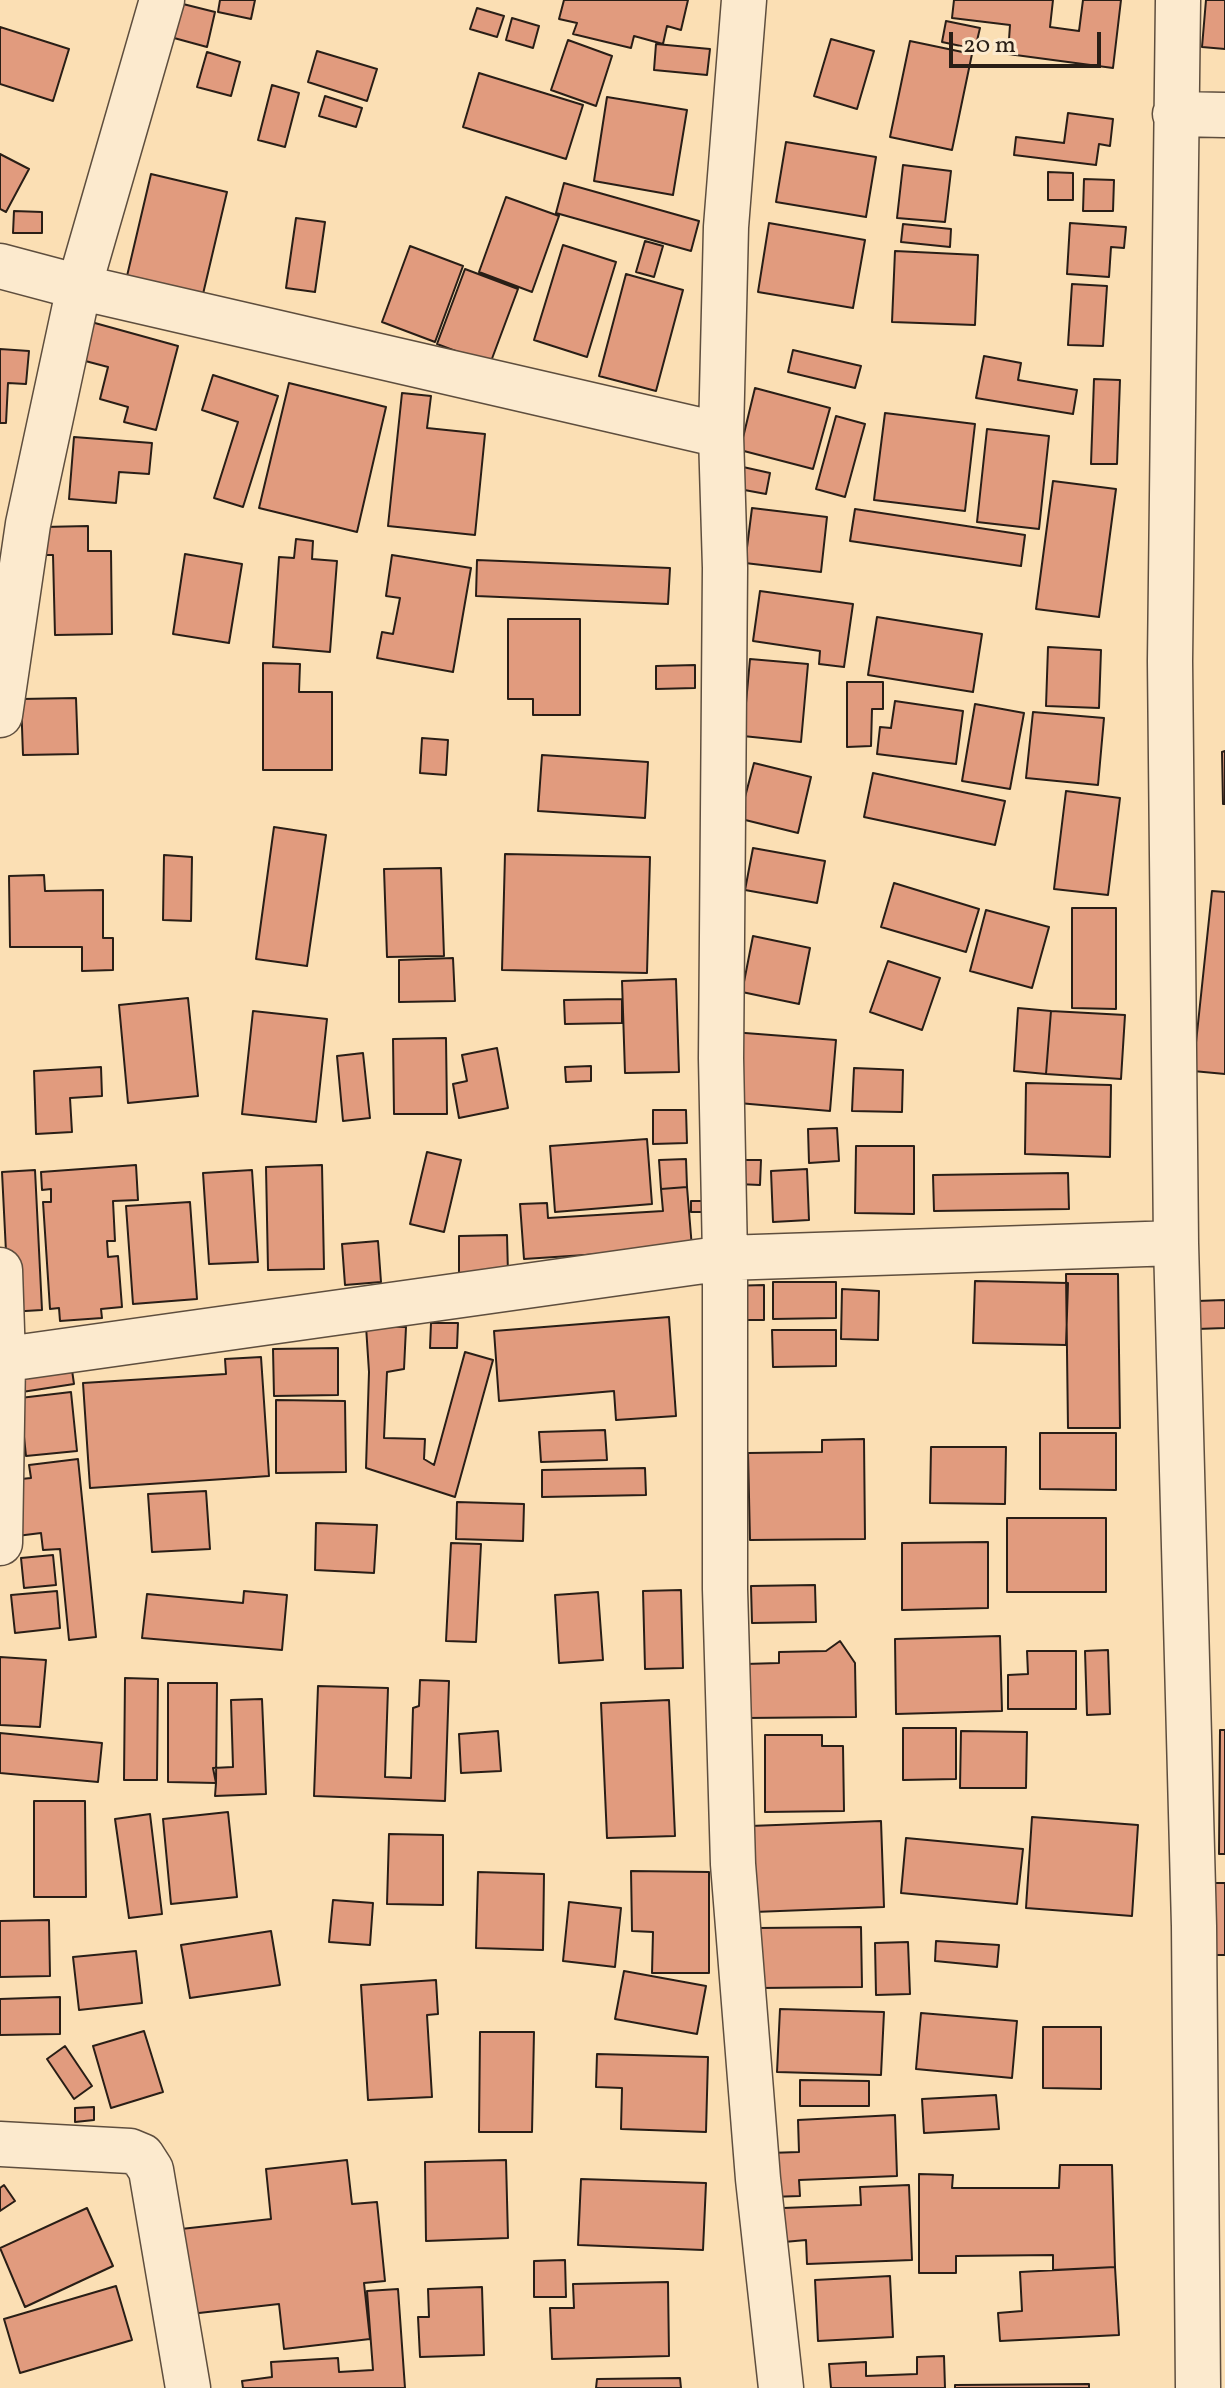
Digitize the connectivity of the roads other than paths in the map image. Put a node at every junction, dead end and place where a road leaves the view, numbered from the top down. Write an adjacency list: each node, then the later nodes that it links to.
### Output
1 (162, 0): 7 (street)
2 (744, 0): 8 (street)
3 (1178, 0): 4 (street)
4 (1175, 114): 5 (street); 10 (street)
5 (1225, 115)
6 (0, 266): 7 (street)
7 (79, 287): 8 (street); 9 (street)
8 (721, 435): 11 (street)
9 (0, 715)
10 (1176, 1243): 11 (street); 15 (street)
11 (725, 1258): 13 (street); 18 (street)
12 (0, 1270): 13 (street)
13 (1, 1360): 14 (street)
14 (0, 1543)
15 (1206, 1714): 19 (street)
16 (0, 2144): 17 (street)
17 (188, 2388)
18 (781, 2388)
19 (1198, 2388)

